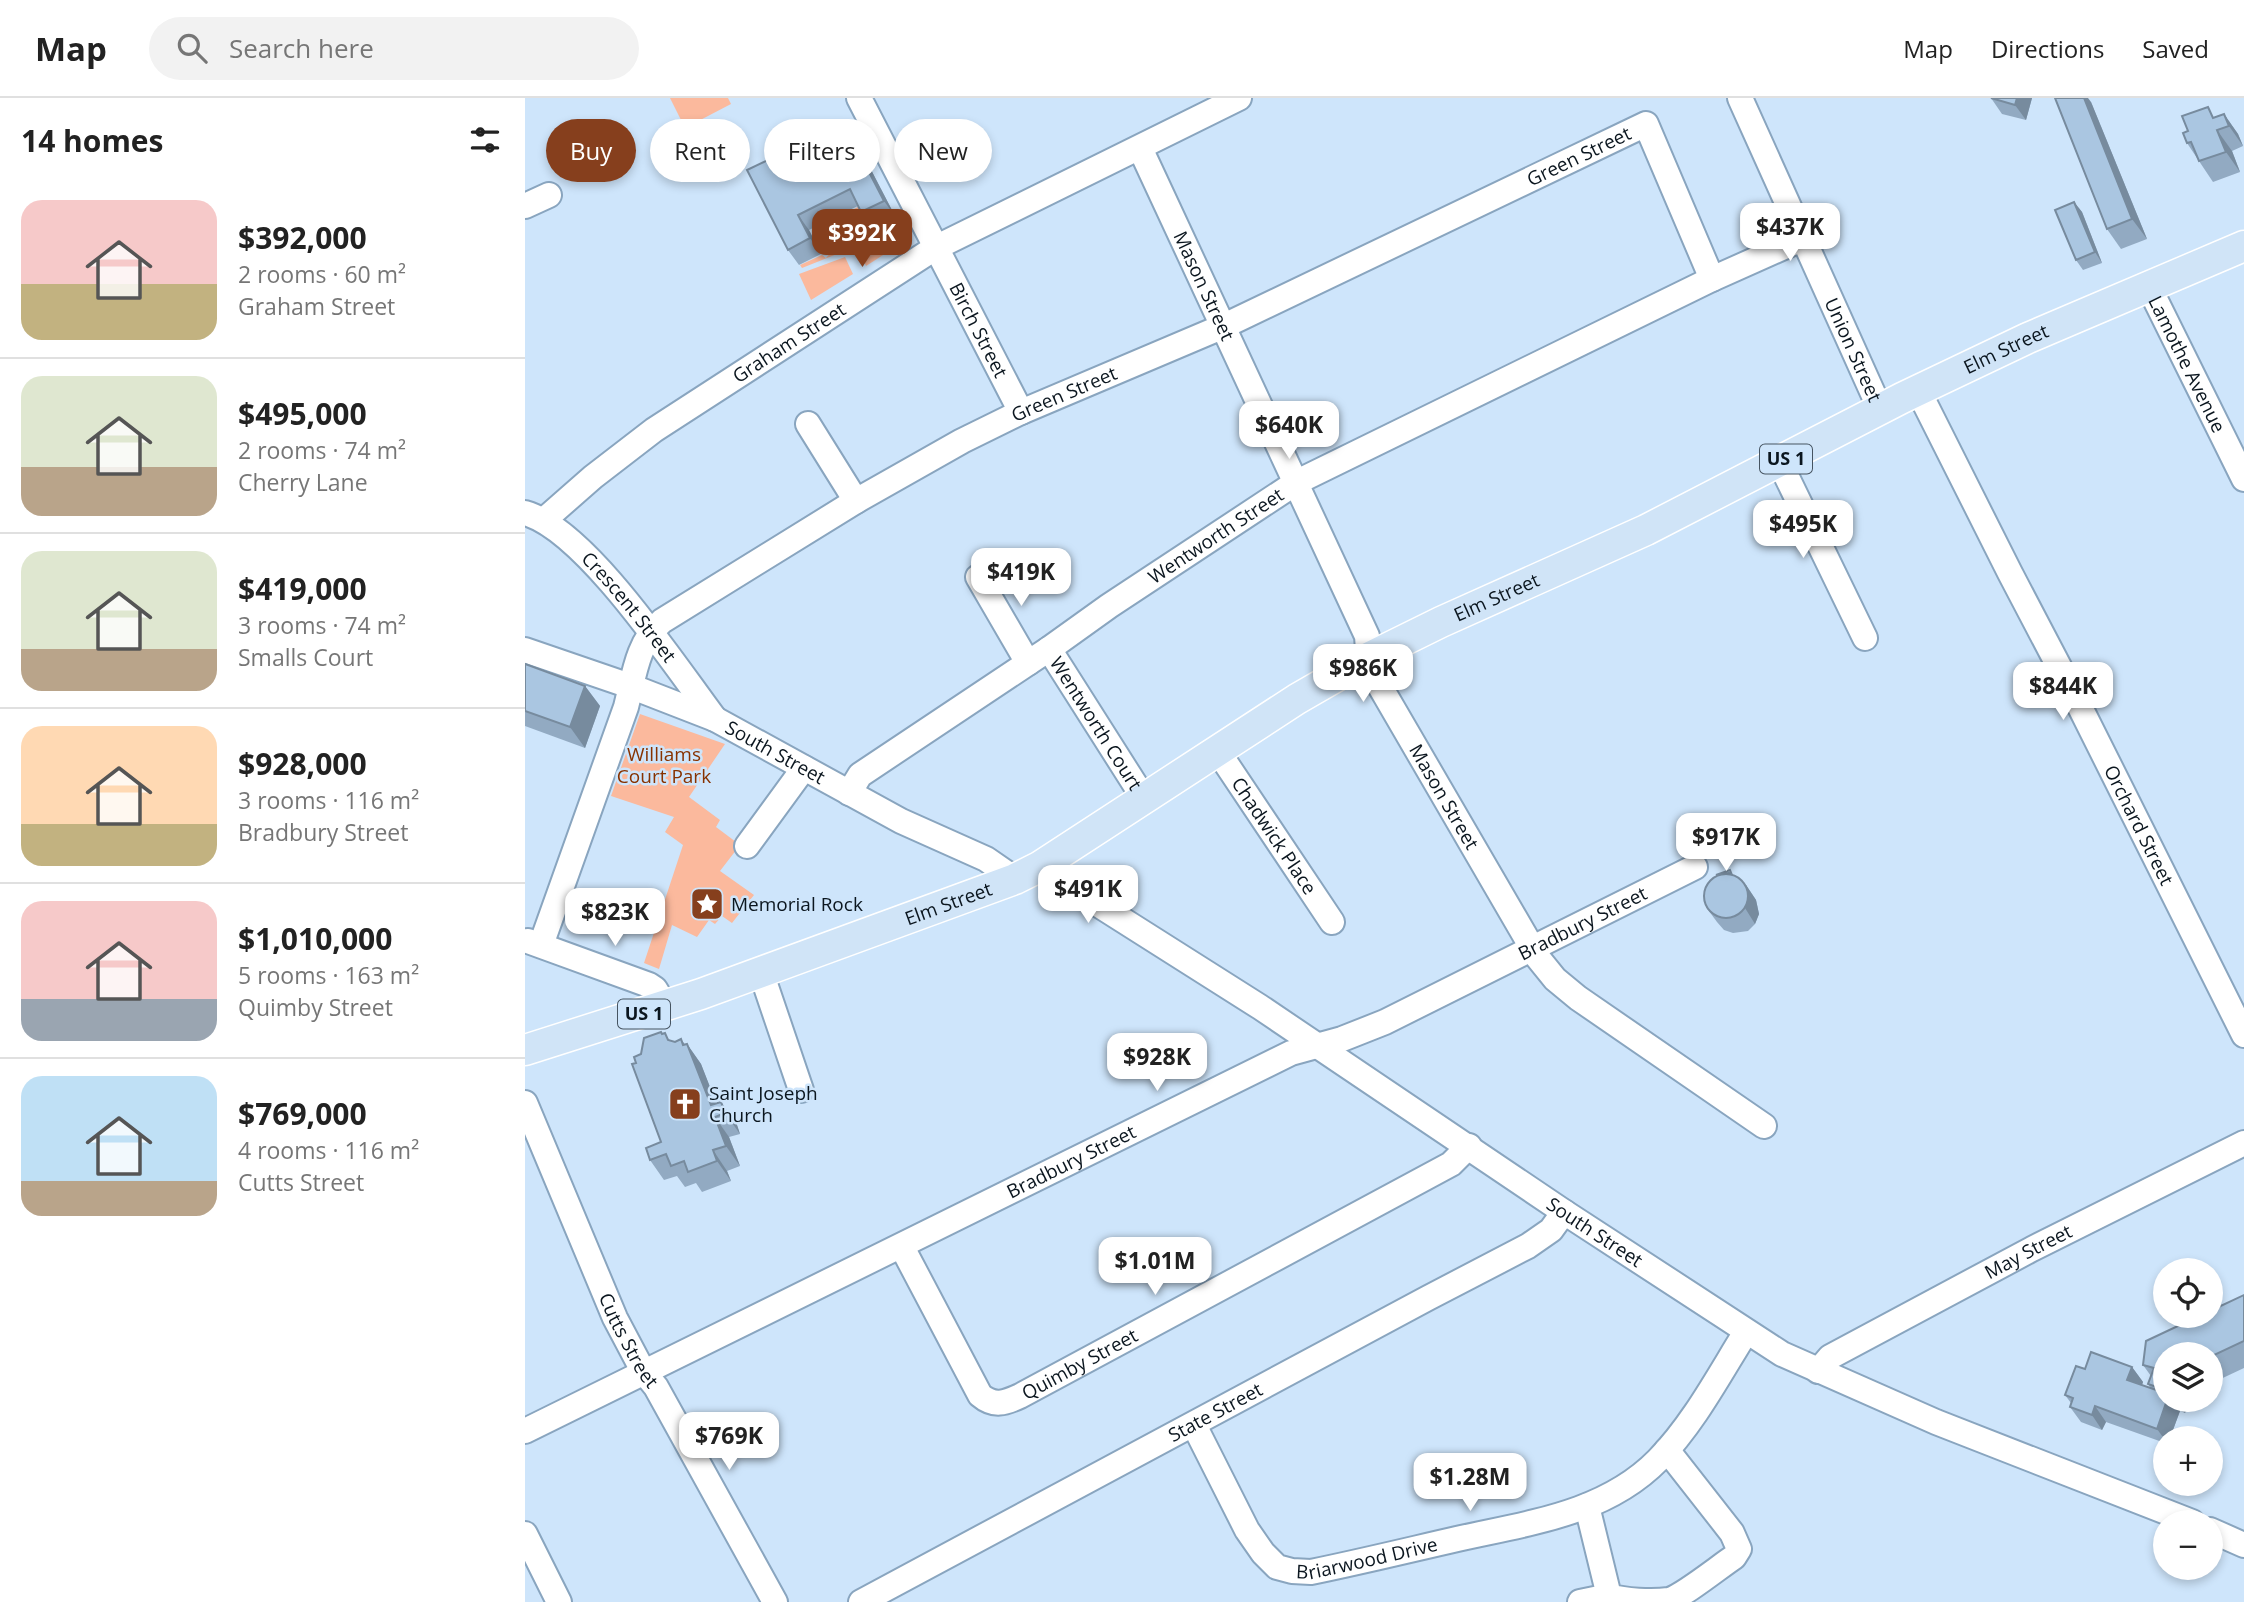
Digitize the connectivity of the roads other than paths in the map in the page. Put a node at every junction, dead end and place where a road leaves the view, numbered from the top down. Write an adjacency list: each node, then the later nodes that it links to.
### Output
1 (859, 98): 9 (street, Birch Street)
2 (1239, 98): 4 (street, Graham Street)
3 (1740, 98): 7 (street, Union Street)
4 (1140, 148): 9 (street, Graham Street); 12 (street, Mason Street)
5 (549, 195): 6 (street)
6 (525, 206)
7 (1804, 238): 10 (street, Wentworth Street); 14 (street, Union Street)
8 (2244, 246): 11 (main road, Elm Street / US 1)
9 (935, 248): 15 (street, Birch Street); 21 (street, Graham Street)
10 (1713, 279): 12 (street, Green Street); 19 (street, Wentworth Street)
11 (2149, 287): 13 (main road, Elm Street / US 1); 18 (street, Lamothe Avenue)
12 (1224, 327): 15 (street, Green Street); 19 (street, Mason Street)
13 (1918, 390): 14 (main road, Elm Street / US 1); 43 (street, Orchard Street)
14 (1881, 409): 17 (main road, Elm Street / US 1)
15 (1021, 412): 20 (street, Green Street)
16 (808, 424): 20 (street)
17 (1780, 463): 24 (street); 27 (main road, Elm Street / US 1)
18 (2244, 479)
19 (1297, 482): 25 (street, Wentworth Street); 27 (street, Mason Street)
20 (856, 501): 23 (street, Green Street)
21 (534, 517): 23 (street, Crescent Street)
22 (978, 577): 28 (street)
23 (651, 633): 29 (street, Green Street); 30 (street, Crescent Street)
24 (1865, 638)
25 (1049, 649): 28 (street, Wentworth Street); 34 (street, Wentworth Court)
26 (525, 650): 29 (street, South Street)
27 (1369, 659): 31 (main road, Elm Street / US 1); 40 (street, Mason Street)
28 (1028, 663): 33 (street, Wentworth Street)
29 (630, 686): 30 (street, South Street); 39 (street, Green Street)
30 (715, 719): 32 (street, South Street)
31 (1217, 750): 34 (main road, Elm Street / US 1); 38 (street, Chadwick Place)
32 (804, 768): 33 (street, South Street); 35 (street)
33 (849, 793): 37 (street, South Street)
34 (1143, 797): 37 (main road, Elm Street / US 1)
35 (747, 846)
36 (1695, 867): 40 (street, Bradbury Street)
37 (1027, 873): 41 (main road, Elm Street / US 1); 44 (street, South Street)
38 (1332, 922)
39 (533, 943): 42 (street)
40 (1532, 948): 44 (street, Bradbury Street); 48 (street, Mason Street)
41 (761, 972): 42 (main road, Elm Street / US 1); 46 (street)
42 (666, 1006): 45 (main road, Elm Street / US 1)
43 (2244, 1035)
44 (1316, 1045): 50 (street, South Street); 52 (street, Bradbury Street)
45 (525, 1050)
46 (801, 1090)
47 (525, 1103): 54 (street, Cutts Street)
48 (1764, 1126)
49 (2244, 1143): 55 (street, May Street)
50 (1469, 1146): 51 (street, South Street); 52 (street, Quimby Street)
51 (1564, 1212): 53 (street, South Street); 56 (street, State Street)
52 (902, 1247): 54 (street, Bradbury Street)
53 (1746, 1332): 55 (street, South Street); 58 (street, Briarwood Drive)
54 (643, 1371): 57 (street, Bradbury Street); 64 (street, Cutts Street)
55 (1818, 1371): 60 (street, South Street)
56 (1193, 1425): 59 (street, Briarwood Drive); 65 (street, State Street)
57 (525, 1431)
58 (1667, 1450): 59 (street, Briarwood Drive); 62 (street)
59 (1587, 1506): 62 (street)
60 (2161, 1510)
61 (525, 1534): 63 (street)
62 (1609, 1596): 66 (street)
63 (558, 1602)
64 (775, 1602)
65 (861, 1602)
66 (1580, 1602)

